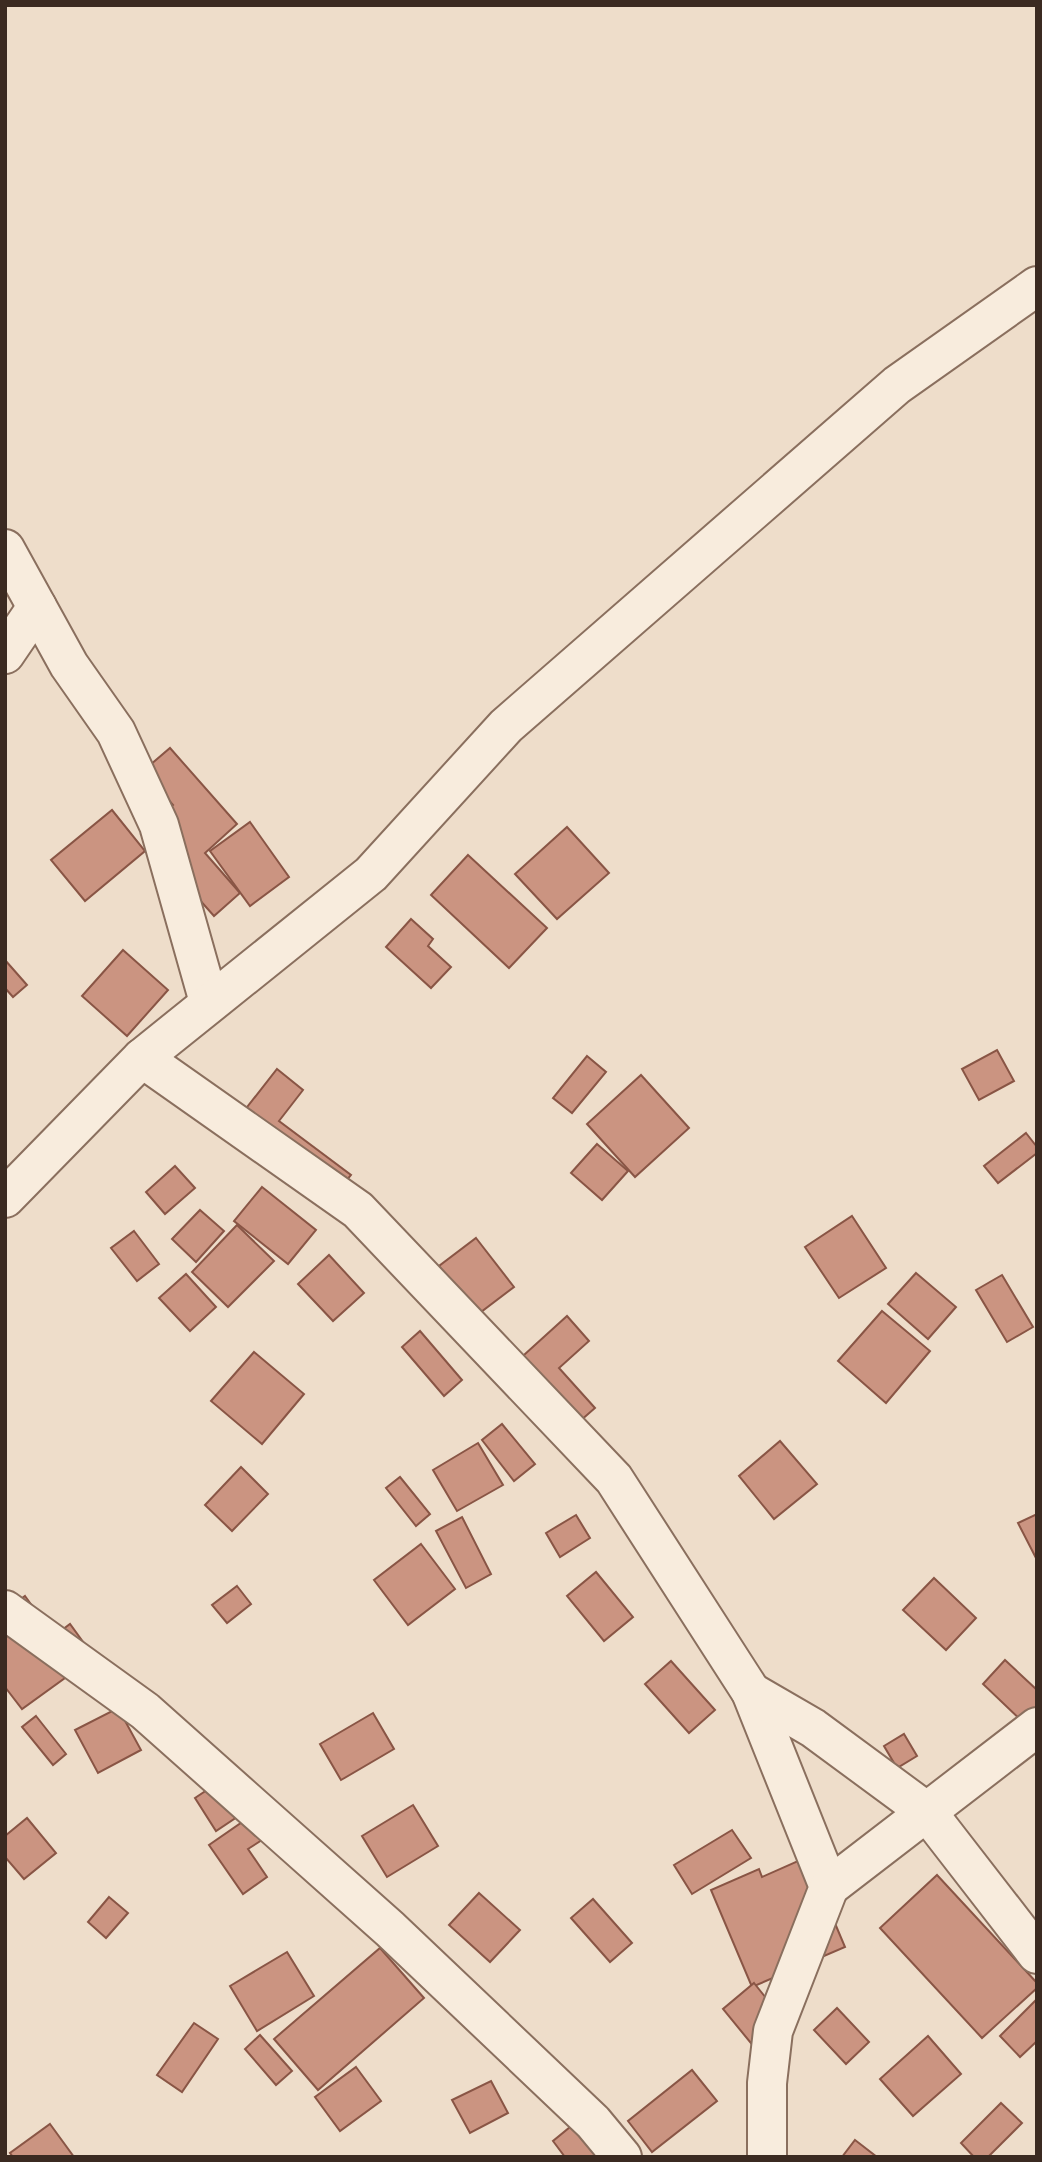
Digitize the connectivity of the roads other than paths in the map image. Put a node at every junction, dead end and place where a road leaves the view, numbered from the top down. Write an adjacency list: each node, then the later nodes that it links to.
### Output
1 (1037, 286): 5 (street)
2 (5, 549): 3 (street)
3 (37, 607): 4 (street); 5 (street)
4 (5, 654)
5 (209, 1002): 6 (street)
6 (142, 1058): 7 (street); 9 (street)
7 (5, 1198)
8 (5, 1610): 14 (street)
9 (751, 1692): 11 (street); 12 (street)
10 (1037, 1727): 11 (street)
11 (927, 1812): 12 (street); 13 (street)
12 (829, 1887): 15 (street)
13 (1037, 1954)
14 (622, 2157)
15 (767, 2157)

